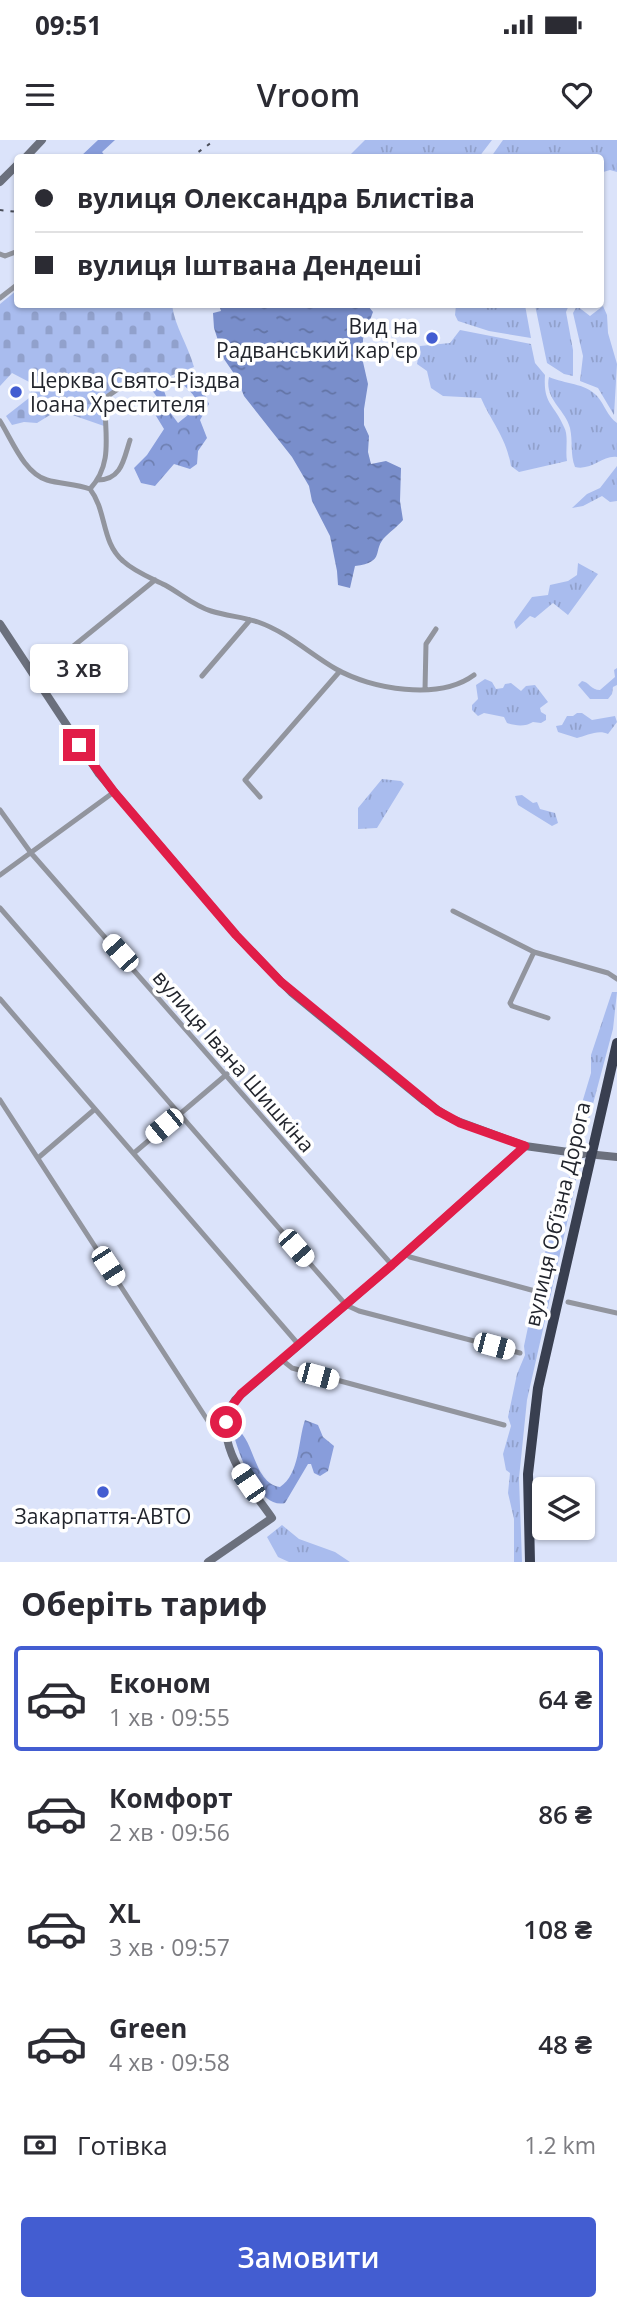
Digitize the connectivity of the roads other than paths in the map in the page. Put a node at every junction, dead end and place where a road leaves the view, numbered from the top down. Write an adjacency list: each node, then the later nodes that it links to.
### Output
1 (42, 140): 2 (street)
2 (28, 154)
3 (14, 168): 4 (street)
4 (0, 182)
5 (14, 287): 6 (street)
6 (0, 298)
7 (138, 375): 10 (street)
8 (0, 421): 11 (street)
9 (130, 440): 10 (street)
10 (98, 480): 11 (street)
11 (90, 489): 12 (street)
12 (155, 580): 13 (street); 16 (street)
13 (250, 620): 17 (street); 19 (street)
14 (0, 624): 21 (street)
15 (436, 629): 20 (street)
16 (71, 648)
17 (340, 671): 20 (street); 22 (street)
18 (474, 675): 20 (street)
19 (202, 676)
20 (425, 690)
21 (114, 792): 24 (street); 37 (street)
22 (260, 797)
23 (0, 810): 24 (street, вулиця Івана Шишкіна)
24 (31, 853): 25 (street); 33 (street, вулиця Івана Шишкіна)
25 (0, 875)
26 (0, 908): 36 (street)
27 (453, 911): 28 (street)
28 (534, 951): 29 (street); 31 (street)
29 (617, 979)
30 (0, 999): 35 (street)
31 (548, 1018)
32 (617, 1043): 55 (highway, вулиця Обʼїзна Дорога)
33 (227, 1074): 36 (street); 44 (street, вулиця Івана Шишкіна)
34 (0, 1100): 42 (street)
35 (95, 1109): 38 (street); 42 (street)
36 (180, 1113): 38 (street); 47 (street)
37 (525, 1146): 39 (street); 43 (street)
38 (134, 1153): 49 (street)
39 (583, 1154)
40 (597, 1156): 41 (street)
41 (617, 1157)
42 (38, 1158): 53 (street)
43 (404, 1253): 44 (street); 45 (street)
44 (392, 1265): 47 (street)
45 (535, 1291)
46 (568, 1302): 48 (street)
47 (346, 1305): 49 (street); 50 (street)
48 (617, 1313)
49 (299, 1345): 51 (street)
50 (520, 1353)
51 (282, 1360): 52 (street); 53 (street)
52 (504, 1425)
53 (228, 1442): 54 (street)
54 (210, 1562)
55 (530, 1562)

